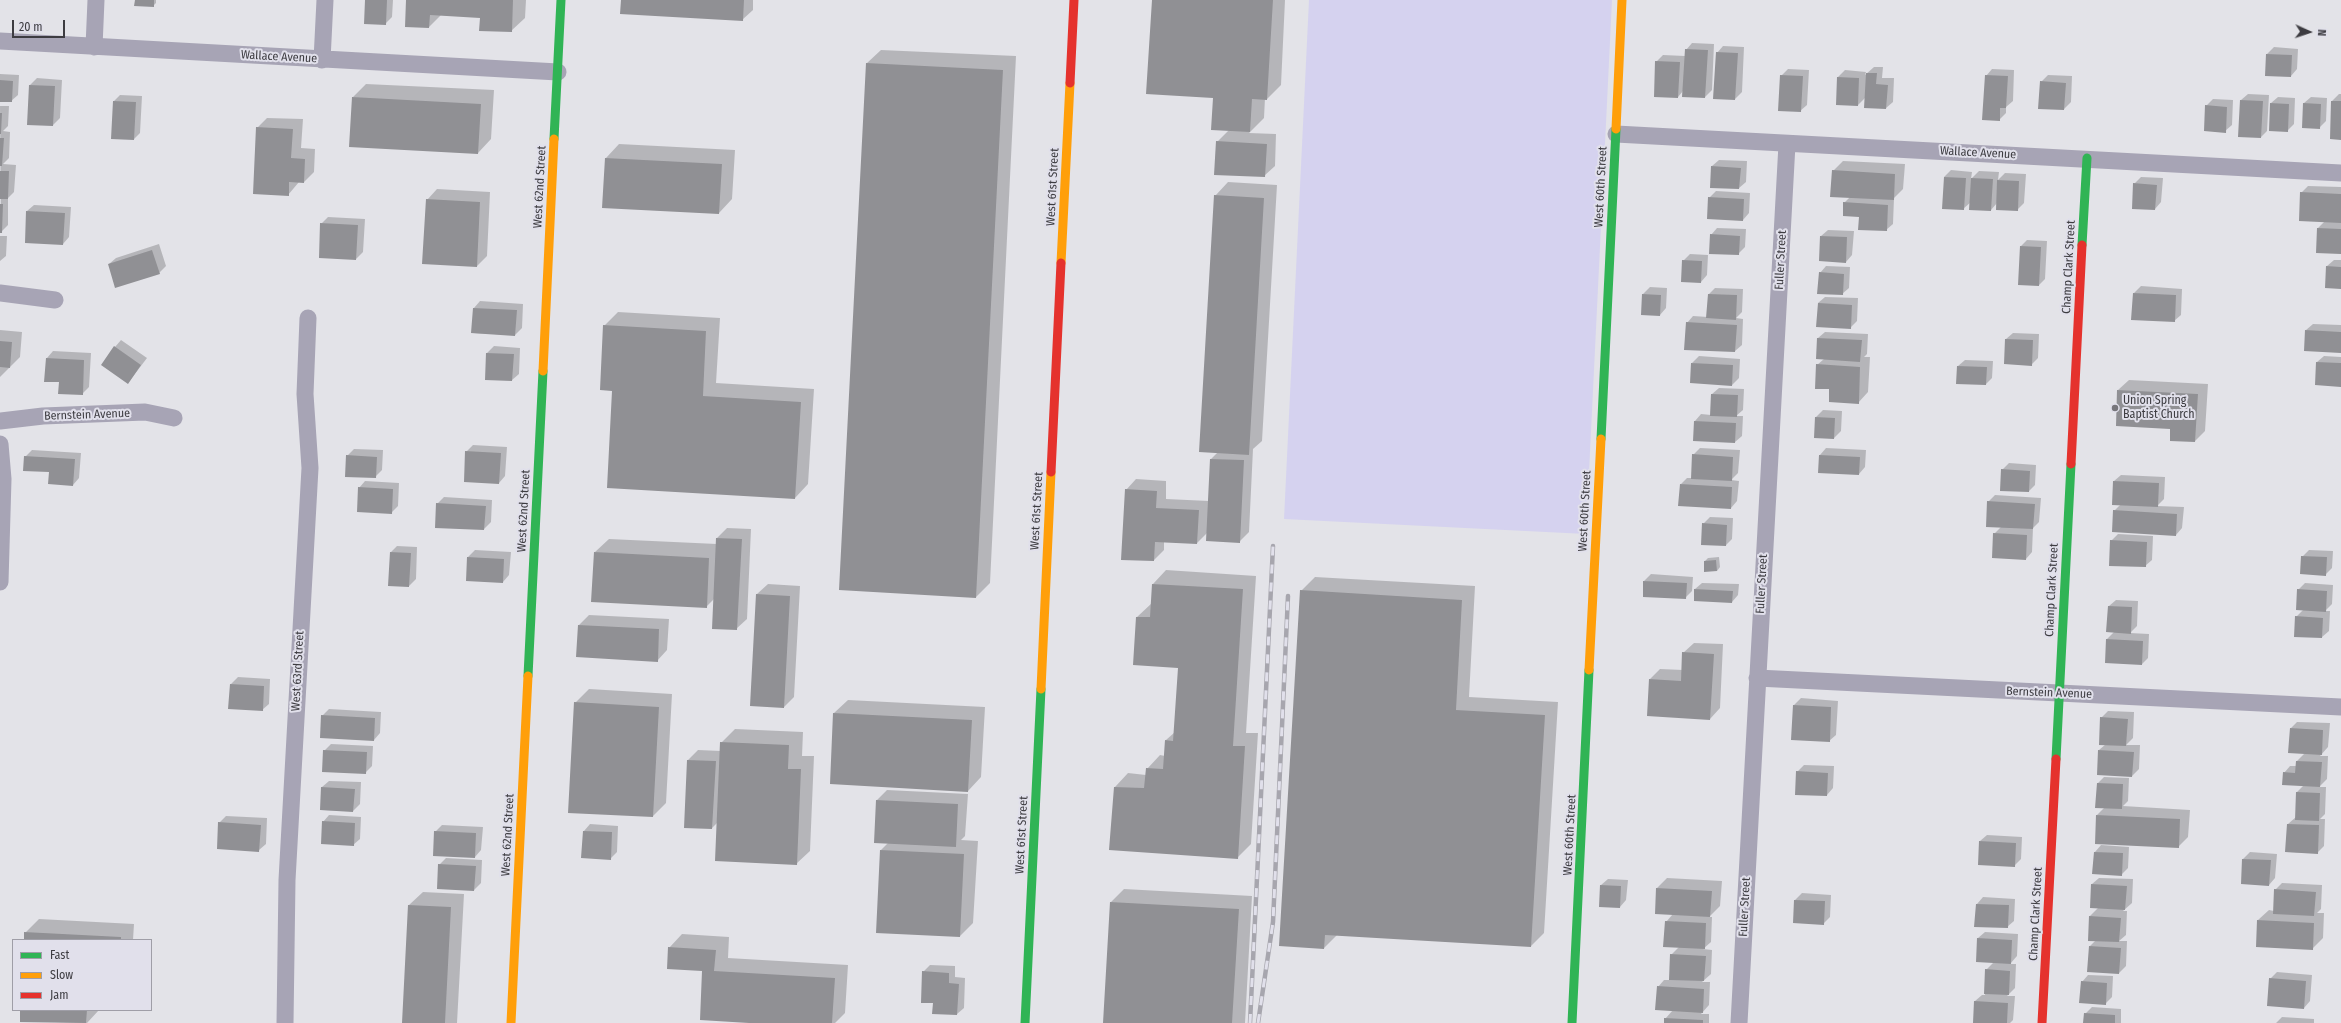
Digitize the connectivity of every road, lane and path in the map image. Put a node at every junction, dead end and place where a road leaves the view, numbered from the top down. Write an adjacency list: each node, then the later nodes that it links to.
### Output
1 (96, 0): 7 (street)
2 (325, 0): 8 (street)
3 (562, 0): 9 (street, West 62nd Street)
4 (1074, 0): 26 (street, West 61st Street)
5 (1622, 0): 10 (street, West 60th Street)
6 (0, 41): 7 (street, Wallace Avenue)
7 (94, 47): 8 (street, Wallace Avenue)
8 (322, 60): 9 (street, Wallace Avenue)
9 (558, 72): 25 (street, West 62nd Street)
10 (1616, 134): 11 (street, Wallace Avenue); 27 (street, West 60th Street)
11 (1787, 144): 12 (street, Wallace Avenue); 21 (street, Fuller Street)
12 (2087, 158): 13 (street, Wallace Avenue); 22 (street, Champ Clark Street)
13 (2341, 174)
14 (0, 293): 15 (street)
15 (56, 300)
16 (308, 318): 24 (street, West 63rd Street)
17 (174, 418): 18 (street, Bernstein Avenue)
18 (0, 421)
19 (0, 444): 20 (street)
20 (0, 582)
21 (1757, 678): 22 (street, Bernstein Avenue); 28 (street, Fuller Street)
22 (2059, 693): 23 (street, Bernstein Avenue); 29 (street, Champ Clark Street)
23 (2341, 707)
24 (285, 1023)
25 (511, 1023)
26 (1025, 1023)
27 (1572, 1023)
28 (1739, 1023)
29 (2042, 1023)

